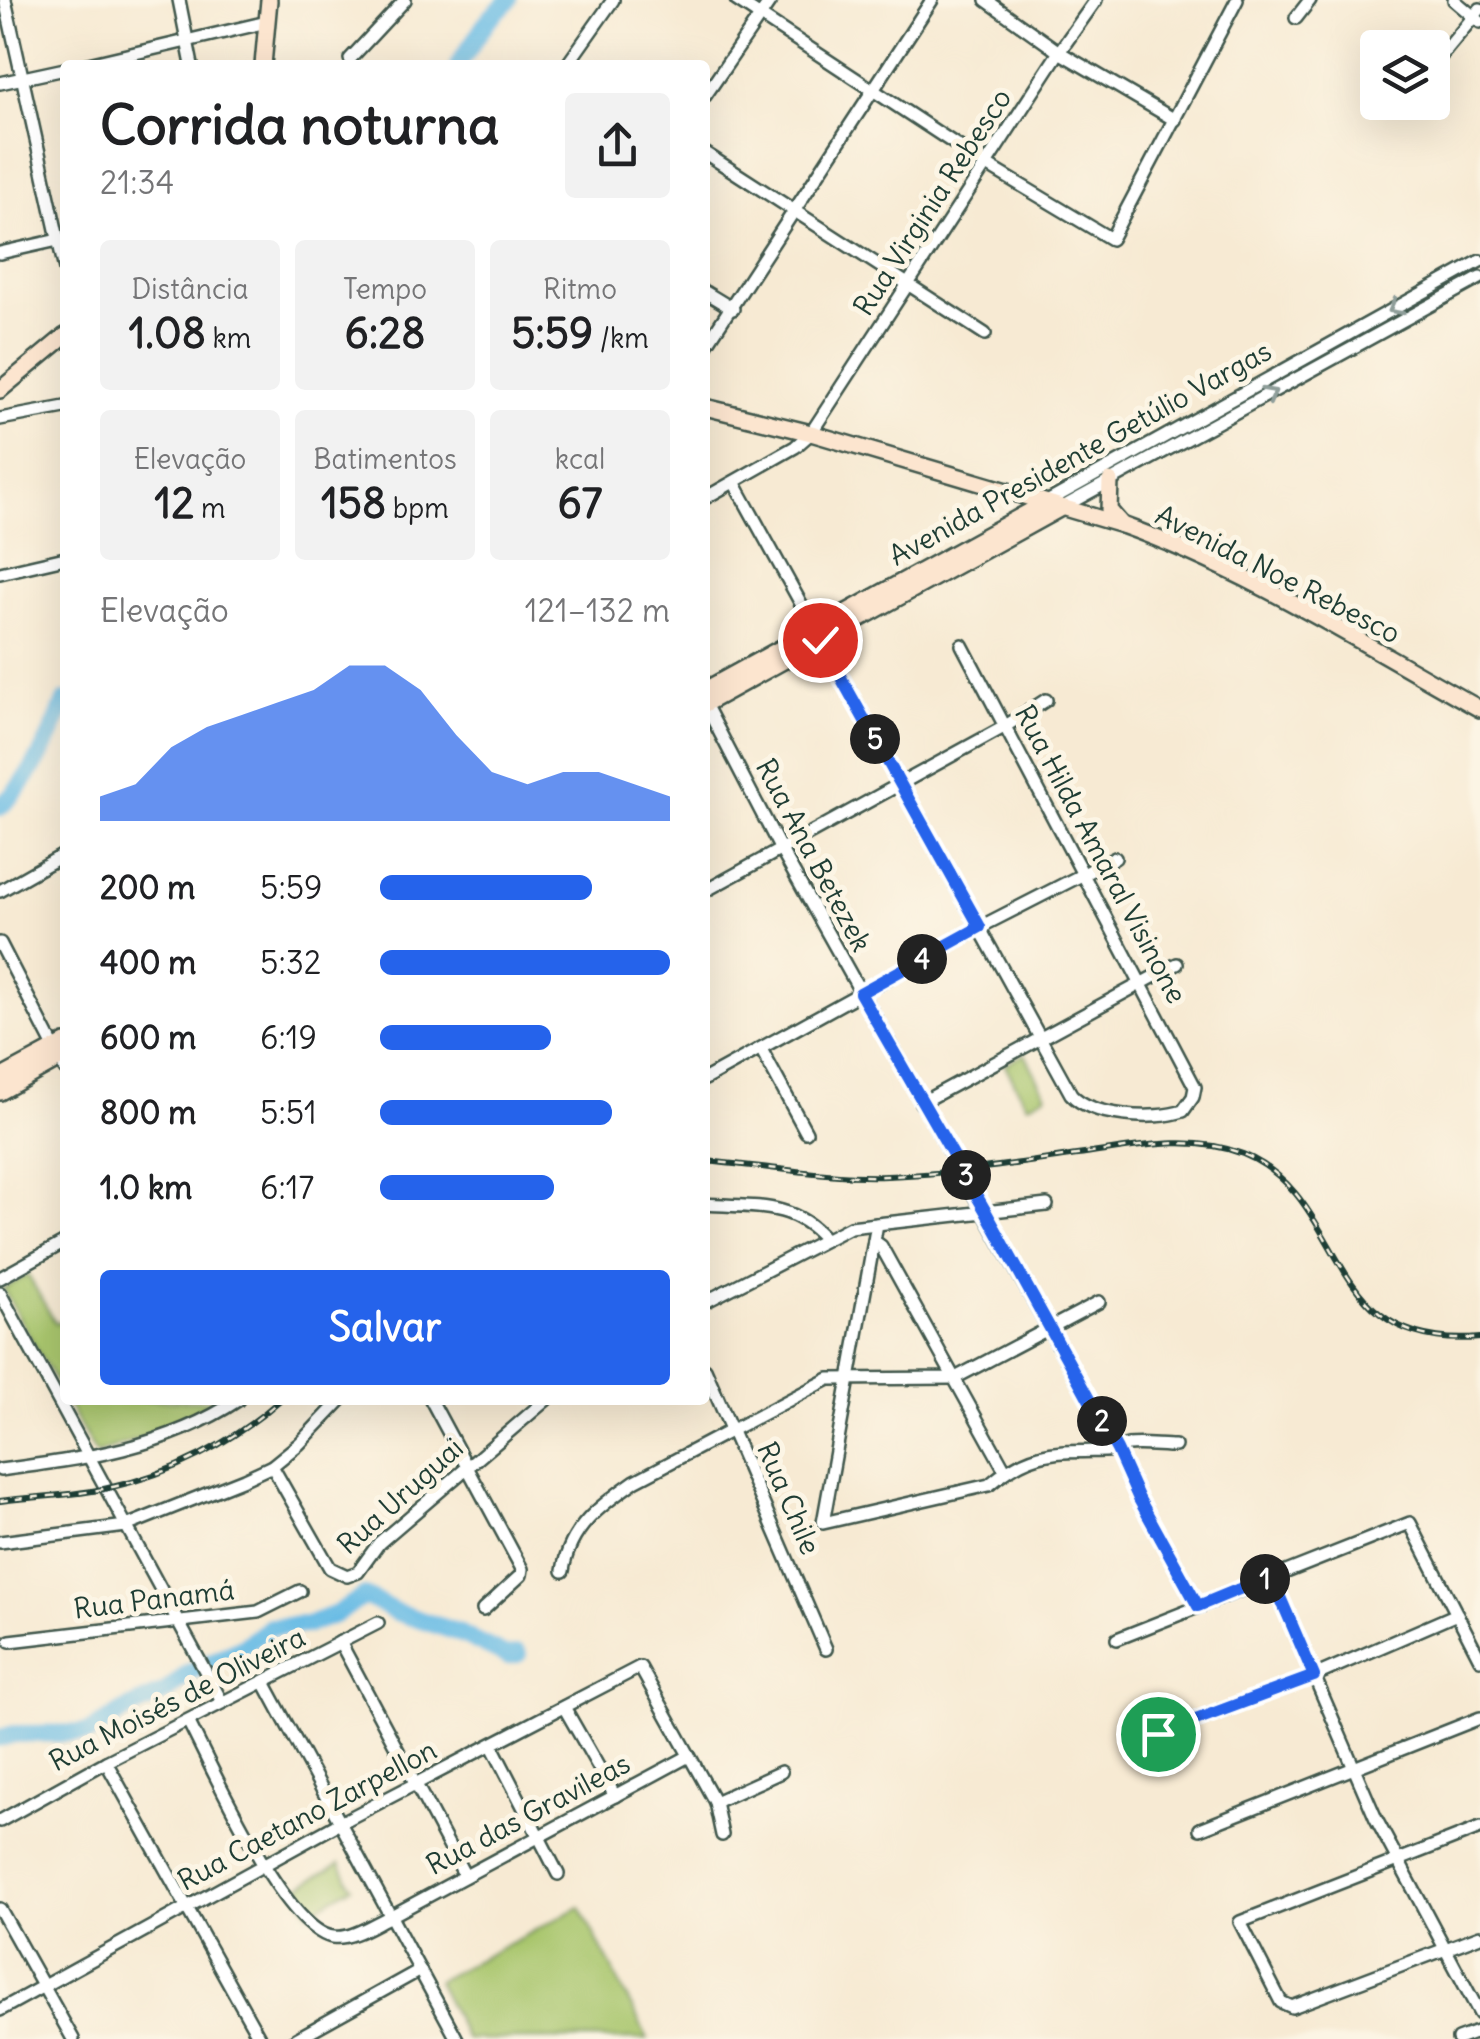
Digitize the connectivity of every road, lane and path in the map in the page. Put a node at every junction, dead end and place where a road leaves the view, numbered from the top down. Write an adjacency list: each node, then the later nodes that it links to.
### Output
1 (5, 0): 27 (street)
2 (179, 0): 18 (street)
3 (270, 0): 17 (main road)
4 (405, 0): 21 (street)
5 (613, 0): 25 (street)
6 (736, 0): 14 (street)
7 (771, 0): 14 (street)
8 (932, 0): 30 (street)
9 (986, 0): 20 (street)
10 (1096, 0): 20 (street, Rua Virginia Rebesco)
11 (1238, 0): 31 (street)
12 (1310, 0): 16 (street)
13 (1454, 0): 15 (street)
14 (760, 16): 29 (street); 30 (street)
15 (1478, 16): 19 (street)
16 (1296, 18)
17 (267, 22): 18 (street); 24 (main road)
18 (188, 42): 22 (street); 23 (street)
19 (1450, 47)
20 (1059, 52): 31 (street); 33 (street, Rua Virginia Rebesco)
21 (350, 59)
22 (107, 60)
23 (191, 60)
24 (263, 60)
25 (572, 60)
26 (60, 70): 27 (street)
27 (21, 79): 28 (street); 35 (street)
28 (0, 83)
29 (710, 89)
30 (874, 89): 33 (street); 34 (street)
31 (1175, 120): 33 (street)
32 (710, 156): 34 (street)
33 (987, 165): 40 (street, Rua Virginia Rebesco)
34 (797, 211): 40 (street); 42 (street)
35 (58, 240): 36 (street); 37 (street)
36 (60, 249)
37 (0, 252)
38 (1480, 261): 48 (street, Avenida Presidente Getúlio Vargas, one-way to 48)
39 (1480, 278): 48 (street, Avenida Presidente Getúlio Vargas, one-way to 39)
40 (907, 283): 43 (street); 51 (street, Rua Virginia Rebesco)
41 (710, 295): 42 (street)
42 (733, 309): 45 (street)
43 (984, 334)
44 (60, 340): 46 (main road)
45 (710, 341)
46 (0, 390)
47 (60, 408): 50 (street)
48 (1231, 408): 52 (street, Avenida Presidente Getúlio Vargas); 55 (street, Avenida Presidente Getúlio Vargas)
49 (710, 409): 51 (main road, Avenida Noe Rebesco)
50 (0, 419)
51 (812, 433): 53 (street); 55 (main road, Avenida Noe Rebesco)
52 (1110, 481): 56 (street, Avenida Presidente Getúlio Vargas); 57 (main road)
53 (734, 482): 54 (street); 60 (street)
54 (710, 495)
55 (1045, 502): 56 (main road, Avenida Noe Rebesco); 60 (main road, Avenida Presidente Getúlio Vargas)
56 (1062, 508): 57 (main road, Avenida Noe Rebesco); 60 (main road, Avenida Presidente Getúlio Vargas)
57 (1122, 525): 65 (main road, Avenida Noe Rebesco)
58 (60, 559): 59 (street)
59 (0, 573)
60 (817, 634): 62 (main road, Avenida Presidente Getúlio Vargas); 64 (main road, Avenida Presidente Getúlio Vargas); 68 (street)
61 (962, 645): 67 (street, Rua Hilda Amaral Visinone)
62 (710, 688)
63 (1046, 700): 67 (street)
64 (710, 701)
65 (1480, 709)
66 (710, 714): 69 (street, Rua Ana Betezek)
67 (1004, 727): 68 (street); 72 (street, Rua Hilda Amaral Visinone)
68 (900, 784): 69 (street); 75 (street)
69 (781, 850): 73 (street); 79 (street, Rua Ana Betezek)
70 (60, 857): 74 (street)
71 (1115, 858): 72 (street)
72 (1083, 873): 75 (street); 78 (street, Rua Hilda Amaral Visinone)
73 (710, 888)
74 (0, 890)
75 (980, 927): 79 (street); 80 (street)
76 (0, 943): 82 (street)
77 (1178, 964): 78 (street)
78 (1142, 983): 80 (street); 80 (street, Rua Hilda Amaral Visinone)
79 (860, 993): 81 (street); 88 (street, Rua Ana Betezek)
80 (1042, 1038): 88 (street)
81 (761, 1049): 85 (street); 89 (street)
82 (60, 1051)
83 (60, 1056): 86 (main road)
84 (60, 1056): 87 (main road)
85 (710, 1077)
86 (0, 1078)
87 (0, 1092)
88 (921, 1103): 92 (street, Rua Ana Betezek)
89 (806, 1132)
90 (710, 1204): 94 (street)
91 (1047, 1204): 92 (street)
92 (986, 1212): 93 (street); 101 (street, Rua Ana Betezek)
93 (877, 1224): 94 (street); 95 (street)
94 (825, 1239): 99 (street)
95 (874, 1241): 102 (street); 104 (street)
96 (60, 1245): 97 (street)
97 (0, 1278)
98 (0, 1292): 105 (street)
99 (710, 1299)
100 (1099, 1302): 101 (street)
101 (1050, 1328): 102 (street); 113 (street, Rua Ana Betezek)
102 (954, 1378): 104 (street); 118 (street)
103 (710, 1379): 111 (street, Rua Chile)
104 (850, 1380): 111 (street); 118 (street)
105 (60, 1400)
106 (63, 1405): 114 (street)
107 (229, 1405): 114 (street)
108 (336, 1405): 115 (street)
109 (434, 1405): 116 (street)
110 (540, 1405): 116 (street, Rua Uruguai)
111 (733, 1430): 121 (street); 132 (street, Rua Chile)
112 (1175, 1446): 113 (street)
113 (1117, 1450): 118 (street); 124 (street, Rua Ana Betezek)
114 (92, 1458): 117 (street); 119 (street)
115 (272, 1466): 116 (street, Rua Uruguai); 119 (street)
116 (468, 1468): 125 (street)
117 (0, 1470)
118 (1006, 1472)
119 (126, 1526): 120 (street); 127 (street)
120 (0, 1542)
121 (563, 1571)
122 (1271, 1576): 124 (street); 126 (street); 134 (street)
123 (300, 1591): 127 (street, Rua Panamá)
124 (1198, 1606): 129 (street)
125 (483, 1610)
126 (1457, 1614): 133 (street); 134 (street)
127 (180, 1620): 130 (street, Rua Panamá); 136 (street)
128 (378, 1623): 131 (street, Rua Moisés de Oliveira)
129 (1117, 1639)
130 (10, 1642)
131 (340, 1642): 135 (street, Rua Moisés de Oliveira); 146 (street)
132 (826, 1648)
133 (1480, 1658)
134 (1314, 1676): 140 (street); 144 (street)
135 (264, 1682): 136 (street, Rua Moisés de Oliveira); 150 (street)
136 (222, 1702): 139 (street, Rua Moisés de Oliveira)
137 (564, 1707): 141 (street, Rua Caetano Zarpellon); 142 (street, Rua Caetano Zarpellon); 147 (street)
138 (1480, 1718): 144 (street)
139 (188, 1721): 143 (street, Rua Moisés de Oliveira); 156 (street)
140 (1158, 1734)
141 (492, 1746): 146 (street, Rua Caetano Zarpellon); 154 (street)
142 (688, 1756): 147 (street, Rua das Gravileas); 148 (street)
143 (106, 1762): 149 (street, Rua Moisés de Oliveira); 159 (street)
144 (1355, 1770): 152 (street); 155 (street)
145 (782, 1772): 148 (street)
146 (415, 1785): 150 (street, Rua Caetano Zarpellon); 158 (street)
147 (615, 1796): 154 (street, Rua das Gravileas)
148 (715, 1802): 153 (street)
149 (0, 1821)
150 (340, 1823): 156 (street, Rua Caetano Zarpellon); 161 (street)
151 (1480, 1828): 155 (street)
152 (1200, 1830)
153 (722, 1835)
154 (539, 1837): 157 (street); 158 (street, Rua das Gravileas)
155 (1399, 1860): 163 (street); 163 (street)
156 (265, 1866): 159 (street, Rua Caetano Zarpellon); 161 (street, Rua das Gravileas)
157 (558, 1874)
158 (465, 1876): 161 (street, Rua das Gravileas)
159 (186, 1908): 165 (street, Rua Caetano Zarpellon); 170 (street)
160 (0, 1909): 165 (street)
161 (391, 1916): 164 (street)
162 (1480, 1936): 163 (street)
163 (1448, 1948): 167 (street)
164 (420, 1970): 171 (street); 172 (street)
165 (44, 1986): 166 (street, Rua Caetano Zarpellon); 169 (street)
166 (0, 2010)
167 (1480, 2014)
168 (1480, 2031): 173 (street)
169 (73, 2039)
170 (260, 2039)
171 (296, 2039)
172 (458, 2039)
173 (1458, 2039)

